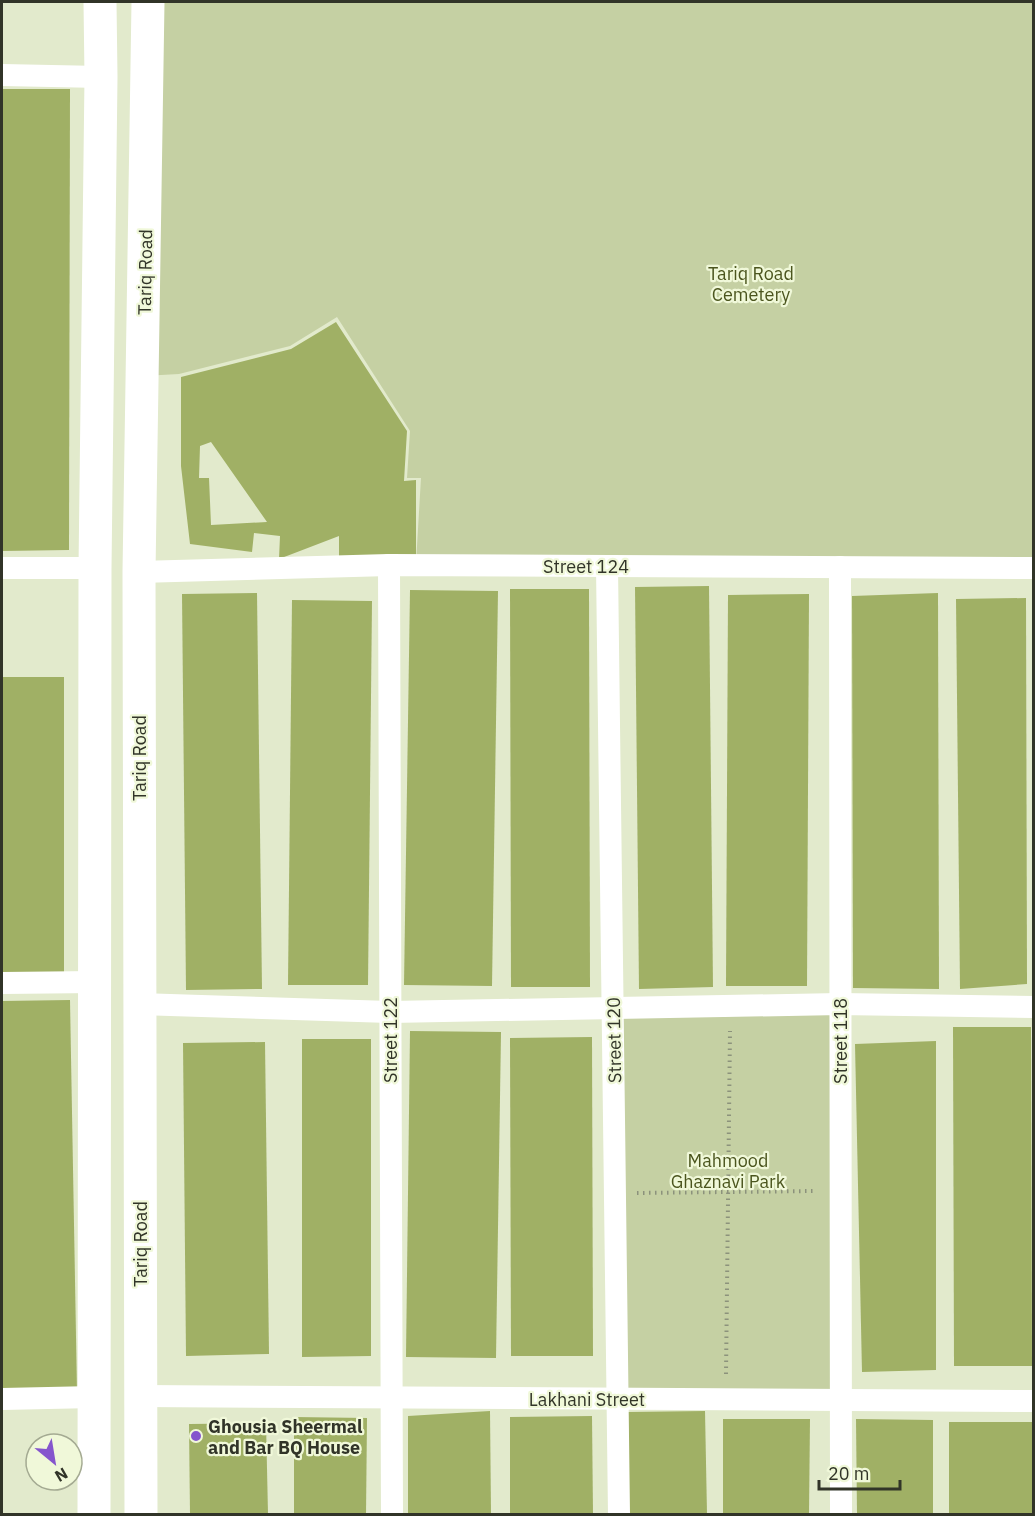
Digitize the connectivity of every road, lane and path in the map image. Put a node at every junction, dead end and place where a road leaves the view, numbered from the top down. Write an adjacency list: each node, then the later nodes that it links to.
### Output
1 (100, 2): 4 (main road)
2 (148, 2): 11 (main road, Tariq Road)
3 (2, 75): 4 (street)
4 (101, 77): 9 (main road)
5 (389, 565): 6 (street, Street 124); 11 (street, Street 124); 19 (street, Street 122)
6 (607, 566): 7 (street, Street 124); 18 (street, Street 120)
7 (840, 567): 10 (street, Street 124); 15 (street, Street 118)
8 (2, 568): 9 (street)
9 (95, 568): 12 (main road)
10 (1034, 568)
11 (139, 572): 14 (main road, Tariq Road)
12 (96, 982): 13 (street); 23 (main road)
13 (2, 983)
14 (139, 1004): 19 (street); 24 (main road, Tariq Road)
15 (840, 1004): 16 (street); 17 (street); 20 (street, Street 118)
16 (730, 1006): 18 (street); 21 (path)
17 (1034, 1007)
18 (614, 1009): 19 (street); 22 (street, Street 120)
19 (390, 1012): 25 (street, Street 122)
20 (841, 1190): 21 (path); 29 (street, Street 118)
21 (729, 1192): 22 (path); 28 (path)
22 (616, 1193): 27 (street, Street 120)
23 (94, 1396): 26 (street); 31 (main road)
24 (141, 1396): 25 (street, Lakhani Street); 32 (main road, Tariq Road)
25 (391, 1398): 27 (street, Lakhani Street); 33 (street, Street 122)
26 (2, 1399)
27 (619, 1399): 28 (street, Lakhani Street); 34 (street, Street 120)
28 (725, 1399): 29 (street, Lakhani Street)
29 (841, 1400): 30 (street, Lakhani Street); 35 (street, Street 118)
30 (1034, 1401)
31 (94, 1515)
32 (141, 1515)
33 (392, 1515)
34 (619, 1515)
35 (841, 1515)

